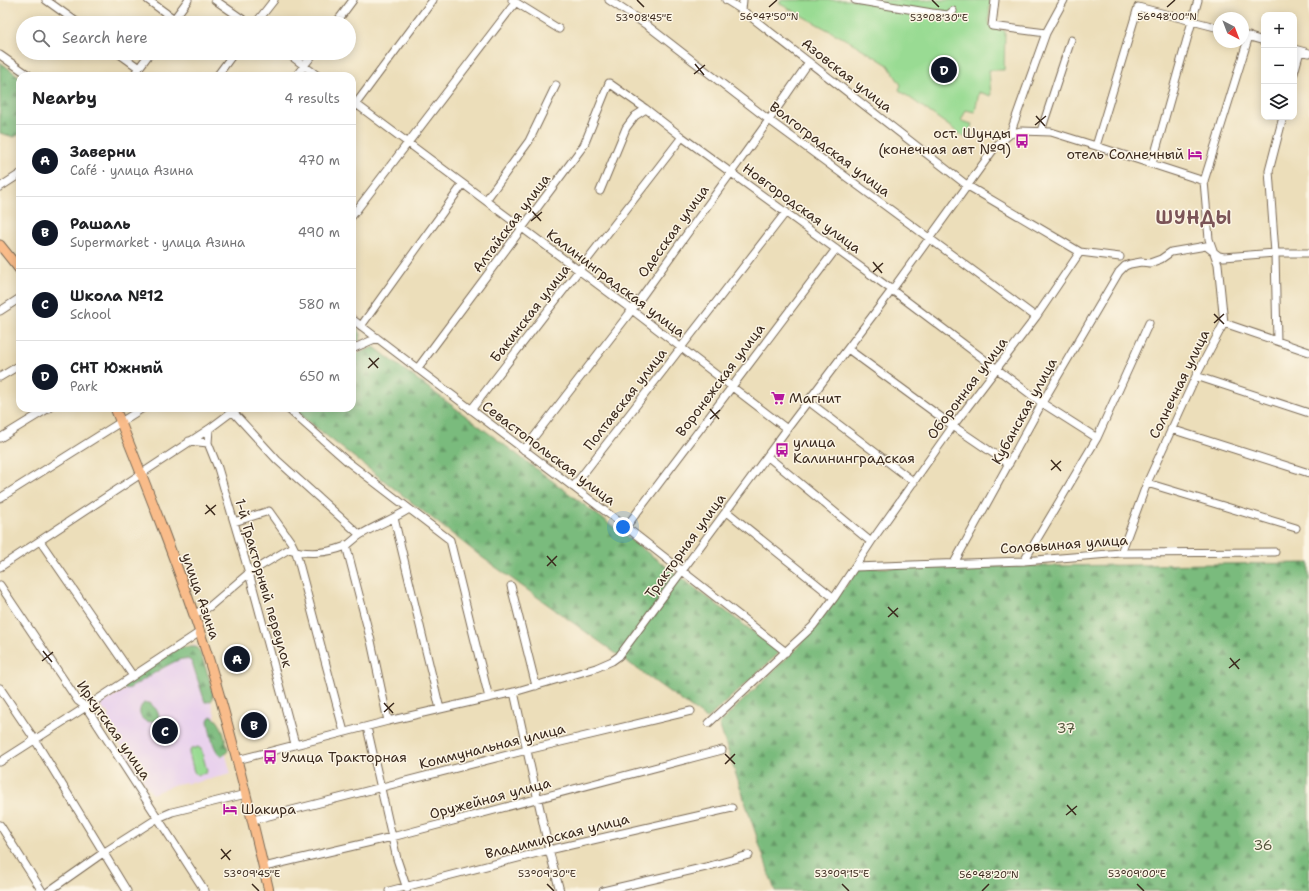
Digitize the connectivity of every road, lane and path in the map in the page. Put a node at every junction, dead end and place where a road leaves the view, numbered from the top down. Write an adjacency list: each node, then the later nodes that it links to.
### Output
1 (46, 0): 18 (street)
2 (148, 0): 19 (street)
3 (188, 0): 20 (street)
4 (215, 0): 21 (street)
5 (274, 0): 22 (street)
6 (353, 0): 23 (street)
7 (433, 0): 50 (street)
8 (609, 0): 53 (street, Волгоградская улица)
9 (726, 0): 16 (street, Азовская улица)
10 (743, 0): 16 (street)
11 (855, 0): 17 (street)
12 (995, 0): 27 (street)
13 (1064, 0): 27 (street)
14 (1198, 0): 24 (street)
15 (513, 1): 26 (street); 58 (street)
16 (742, 10): 40 (street, Азовская улица)
17 (953, 11)
18 (68, 16)
19 (166, 16)
20 (176, 16)
21 (238, 16)
22 (261, 16)
23 (341, 16)
24 (1191, 21): 25 (street); 59 (street); 60 (street)
25 (1213, 26)
26 (559, 29)
27 (1046, 33): 56 (street)
28 (1249, 36): 29 (street)
29 (1261, 39)
30 (1071, 40): 55 (street)
31 (1242, 48): 63 (street, Солнечная улица)
32 (1297, 50): 33 (street)
33 (1309, 53)
34 (0, 55): 43 (street)
35 (128, 60): 42 (street)
36 (145, 60): 42 (street)
37 (229, 60): 45 (street)
38 (296, 60): 41 (street)
39 (309, 60): 41 (street)
40 (809, 62): 53 (street, Одесская улица); 65 (street, Азовская улица)
41 (304, 66): 46 (street); 47 (street)
42 (139, 68): 44 (street)
43 (24, 72)
44 (136, 72)
45 (219, 72)
46 (299, 72)
47 (312, 72)
48 (609, 83): 52 (street, Новгородская улица); 71 (street, Алтайская улица)
49 (556, 85): 68 (street)
50 (356, 101)
51 (356, 107): 58 (street, Калининградская улица)
52 (646, 109): 57 (street, Новгородская улица); 67 (street)
53 (769, 120): 61 (street, Одесская улица); 72 (street, Волгоградская улица)
54 (1282, 120): 77 (street)
55 (1042, 131): 56 (street); 59 (street)
56 (1010, 134): 65 (street, Тракторная улица)
57 (682, 137): 61 (street, Новгородская улица); 81 (street, Бакинская улица)
58 (408, 143): 64 (street, Калининградская улица); 69 (street)
59 (1096, 146): 60 (street)
60 (1152, 164): 63 (street)
61 (731, 173): 70 (street, Новгородская улица); 84 (street, Одесская улица)
62 (16, 177): 66 (street)
63 (1204, 181): 76 (street, Солнечная улица)
64 (463, 184): 68 (street, Калининградская улица); 90 (street)
65 (968, 186): 72 (street, Тракторная улица); 75 (street, Азовская улица)
66 (0, 187)
67 (600, 191)
68 (486, 200): 71 (street, Калининградская улица)
69 (356, 211)
70 (786, 212): 73 (street, Новгородская улица); 94 (street, Полтавская улица)
71 (523, 229): 81 (street, Калининградская улица); 98 (street, Алтайская улица)
72 (929, 239): 82 (street, Тракторная улица); 86 (street, Волгоградская улица)
73 (836, 249): 82 (street, Новгородская улица); 102 (street, Воронежская улица)
74 (2, 251): 80 (main road)
75 (1080, 252): 79 (street, Азовская улица); 86 (street, Оборонная улица)
76 (1213, 252): 77 (street); 89 (street, Солнечная улица); 104 (street, Кубанская улица)
77 (1275, 253): 78 (street); 92 (street)
78 (1309, 253)
79 (1120, 257)
80 (16, 266)
81 (580, 270): 84 (street, Калининградская улица); 105 (street, Бакинская улица)
82 (892, 290): 95 (street, Тракторная улица); 99 (street, Новгородская улица)
83 (16, 301): 85 (street)
84 (632, 310): 94 (street, Калининградская улица); 122 (street, Одесская улица)
85 (0, 311)
86 (1036, 317): 99 (street, Оборонная улица)
87 (356, 322): 90 (street, Севастопольская улица)
88 (1149, 322): 119 (street)
89 (1224, 323): 92 (street); 100 (street, Солнечная улица)
90 (362, 326): 91 (street, Севастопольская улица)
91 (377, 338): 93 (street); 98 (street, Севастопольская улица)
92 (1277, 341): 96 (street)
93 (356, 346)
94 (681, 348): 102 (street, Калининградская улица); 129 (street, Полтавская улица)
95 (848, 349): 103 (street, Тракторная улица); 114 (street)
96 (1309, 352)
97 (16, 368): 101 (street)
98 (418, 369): 105 (street, Севастопольская улица)
99 (997, 370): 104 (street, Новгородская улица); 114 (street, Оборонная улица)
100 (1196, 376): 112 (street); 117 (street, Солнечная улица)
101 (0, 378)
102 (732, 386): 116 (street, Калининградская улица); 135 (street, Воронежская улица)
103 (808, 401): 116 (street, Тракторная улица); 127 (street)
104 (1042, 403): 119 (street, Новгородская улица); 124 (street, Кубанская улица)
105 (471, 410): 122 (street, Севастопольская улица)
106 (42, 412): 118 (street)
107 (116, 412): 113 (main road, улица Азина)
108 (136, 412): 113 (street)
109 (232, 412): 115 (street)
110 (237, 412): 137 (street)
111 (292, 412): 131 (street)
112 (1309, 413)
113 (120, 422): 125 (main road, улица Азина); 130 (street)
114 (953, 426): 124 (street); 127 (street, Оборонная улица)
115 (208, 429): 120 (street); 121 (street, 1-й Тракторный переулок)
116 (787, 429): 123 (street, Тракторная улица)
117 (1171, 429): 126 (street); 128 (street, Солнечная улица)
118 (0, 438)
119 (1097, 438): 144 (street)
120 (189, 442): 121 (street); 125 (street)
121 (208, 443): 134 (street, 1-й Тракторный переулок)
122 (524, 450): 129 (street, Севастопольская улица)
123 (767, 456): 132 (street, Тракторная улица); 139 (street)
124 (1009, 464): 145 (street, Кубанская улица)
125 (141, 473): 138 (street); 153 (main road, улица Азина)
126 (1309, 473)
127 (914, 482): 139 (street, Оборонная улица)
128 (1147, 483): 136 (street); 143 (street, Солнечная улица)
129 (573, 488): 135 (street, Севастопольская улица)
130 (0, 498)
131 (409, 509): 133 (street); 160 (street)
132 (726, 511): 148 (street, Тракторная улица); 152 (street)
133 (394, 518): 137 (street); 162 (street)
134 (234, 522): 141 (street); 149 (street, 1-й Тракторный переулок)
135 (626, 527): 148 (street, Севастопольская улица)
136 (1296, 528)
137 (360, 535): 140 (street)
138 (40, 541): 147 (street); 156 (street)
139 (871, 542): 146 (street, Оборонная улица)
140 (346, 546): 141 (street); 164 (street)
141 (296, 552): 149 (street); 167 (street)
142 (1275, 552): 143 (street, Соловьиная улица)
143 (1121, 553): 144 (street, Соловьиная улица)
144 (1024, 561): 145 (street, Соловьиная улица)
145 (954, 563): 146 (street, Соловьиная улица)
146 (855, 567): 152 (street, Оборонная улица)
147 (0, 568)
148 (682, 571): 155 (street, Севастопольская улица); 157 (street, Тракторная улица)
149 (250, 573): 153 (street); 169 (street, 1-й Тракторный переулок)
150 (0, 584): 161 (street, Иркутская улица)
151 (511, 586): 157 (street)
152 (834, 598): 155 (street, Оборонная улица)
153 (194, 614): 154 (main road, улица Азина)
154 (200, 632): 156 (street); 172 (main road, улица Азина)
155 (786, 652): 165 (street, Оборонная улица)
156 (133, 676): 161 (street)
157 (536, 686): 159 (street, Тракторная улица)
158 (0, 688): 168 (street)
159 (514, 692): 160 (street, Тракторная улица); 170 (street)
160 (489, 698): 162 (street, Тракторная улица)
161 (86, 707): 168 (street); 178 (street, Иркутская улица)
162 (440, 709): 164 (street, Тракторная улица)
163 (691, 711): 170 (street, Коммунальная улица)
164 (388, 721): 166 (street, Тракторная улица)
165 (709, 723)
166 (368, 727): 167 (street, Тракторная улица); 174 (street)
167 (344, 732): 169 (street, Тракторная улица)
168 (34, 740): 173 (street); 183 (street)
169 (295, 744): 172 (street, Тракторная улица)
170 (527, 750): 174 (street, Коммунальная улица); 176 (street)
171 (722, 750): 176 (street, Оружейная улица)
172 (237, 760): 175 (main road, улица Азина)
173 (0, 762)
174 (380, 787): 179 (street, Коммунальная улица); 181 (street)
175 (246, 794): 178 (street); 179 (main road, улица Азина)
176 (538, 799): 181 (street, Оружейная улица); 182 (street)
177 (732, 808): 182 (street, Владимирская улица)
178 (158, 818): 183 (street); 190 (street, Иркутская улица)
179 (253, 820): 185 (main road, улица Азина)
180 (0, 825): 187 (street)
181 (392, 837): 185 (street, Оружейная улица); 186 (street)
182 (549, 850): 186 (street, Владимирская улица); 193 (street)
183 (103, 852): 188 (street); 189 (street)
184 (749, 855): 194 (street)
185 (264, 867): 191 (main road, улица Азина)
186 (407, 889): 192 (street, Владимирская улица)
187 (42, 891)
188 (49, 891)
189 (127, 891)
190 (206, 891)
191 (270, 891)
192 (389, 891)
193 (560, 891)
194 (603, 891)

